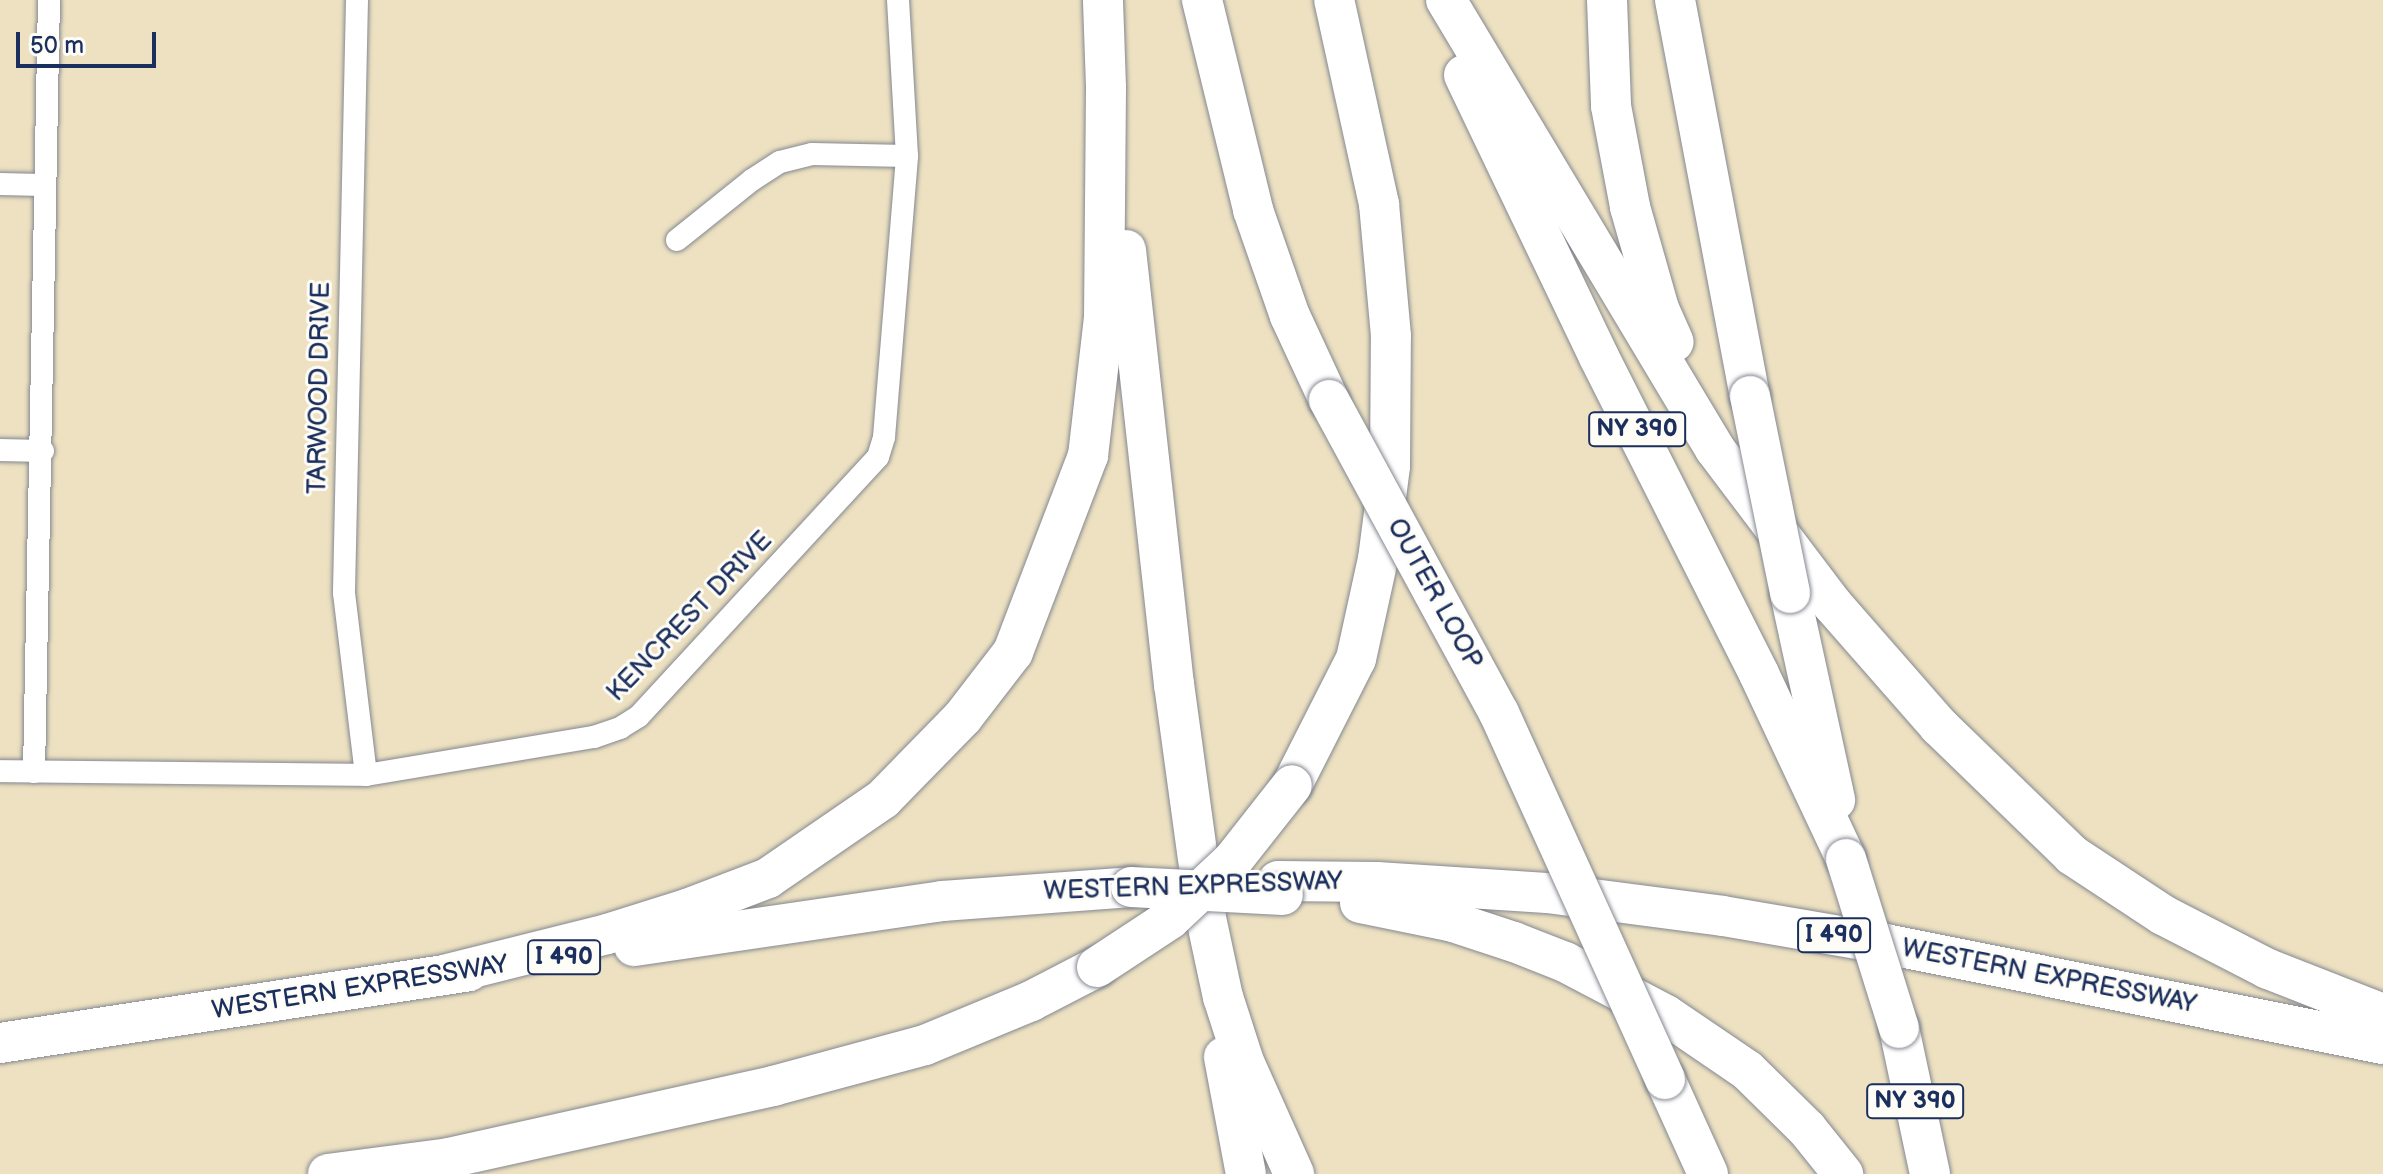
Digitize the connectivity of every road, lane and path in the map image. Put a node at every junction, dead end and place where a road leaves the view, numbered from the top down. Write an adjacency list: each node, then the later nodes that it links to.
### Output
1 (49, 0): 14 (street)
2 (357, 0): 21 (street, TARWOOD DRIVE)
3 (898, 0): 12 (street, KENCREST DRIVE)
4 (1103, 0): 11 (highway)
5 (1202, 0): 32 (highway, OUTER LOOP, bridge)
6 (1334, 0): 29 (highway, bridge)
7 (1429, 0): 22 (highway, NY 390)
8 (1446, 0): 18 (highway)
9 (1607, 0): 18 (highway)
10 (1675, 0): 22 (highway, bridge)
11 (1106, 87): 24 (highway); 25 (highway)
12 (907, 156): 15 (street); 21 (street, KENCREST DRIVE)
13 (0, 184): 14 (street)
14 (44, 185): 17 (street)
15 (677, 240)
16 (0, 450): 17 (street)
17 (43, 451): 20 (street)
18 (1736, 476): 26 (highway)
19 (0, 771): 20 (street, KENCREST DRIVE)
20 (34, 772): 21 (street, KENCREST DRIVE)
21 (366, 775)
22 (1846, 859): 34 (highway, NY 390, bridge)
23 (1280, 888): 24 (highway, WESTERN EXPRESSWAY / I 490, bridge); 28 (highway, WESTERN EXPRESSWAY / I 490); 33 (highway)
24 (444, 975): 27 (highway, WESTERN EXPRESSWAY / I 490)
25 (1223, 997): 30 (highway); 31 (highway)
26 (2383, 1014)
27 (0, 1043)
28 (2383, 1044)
29 (328, 1174)
30 (1246, 1174)
31 (1294, 1174)
32 (1708, 1174)
33 (1843, 1174)
34 (1930, 1174)

